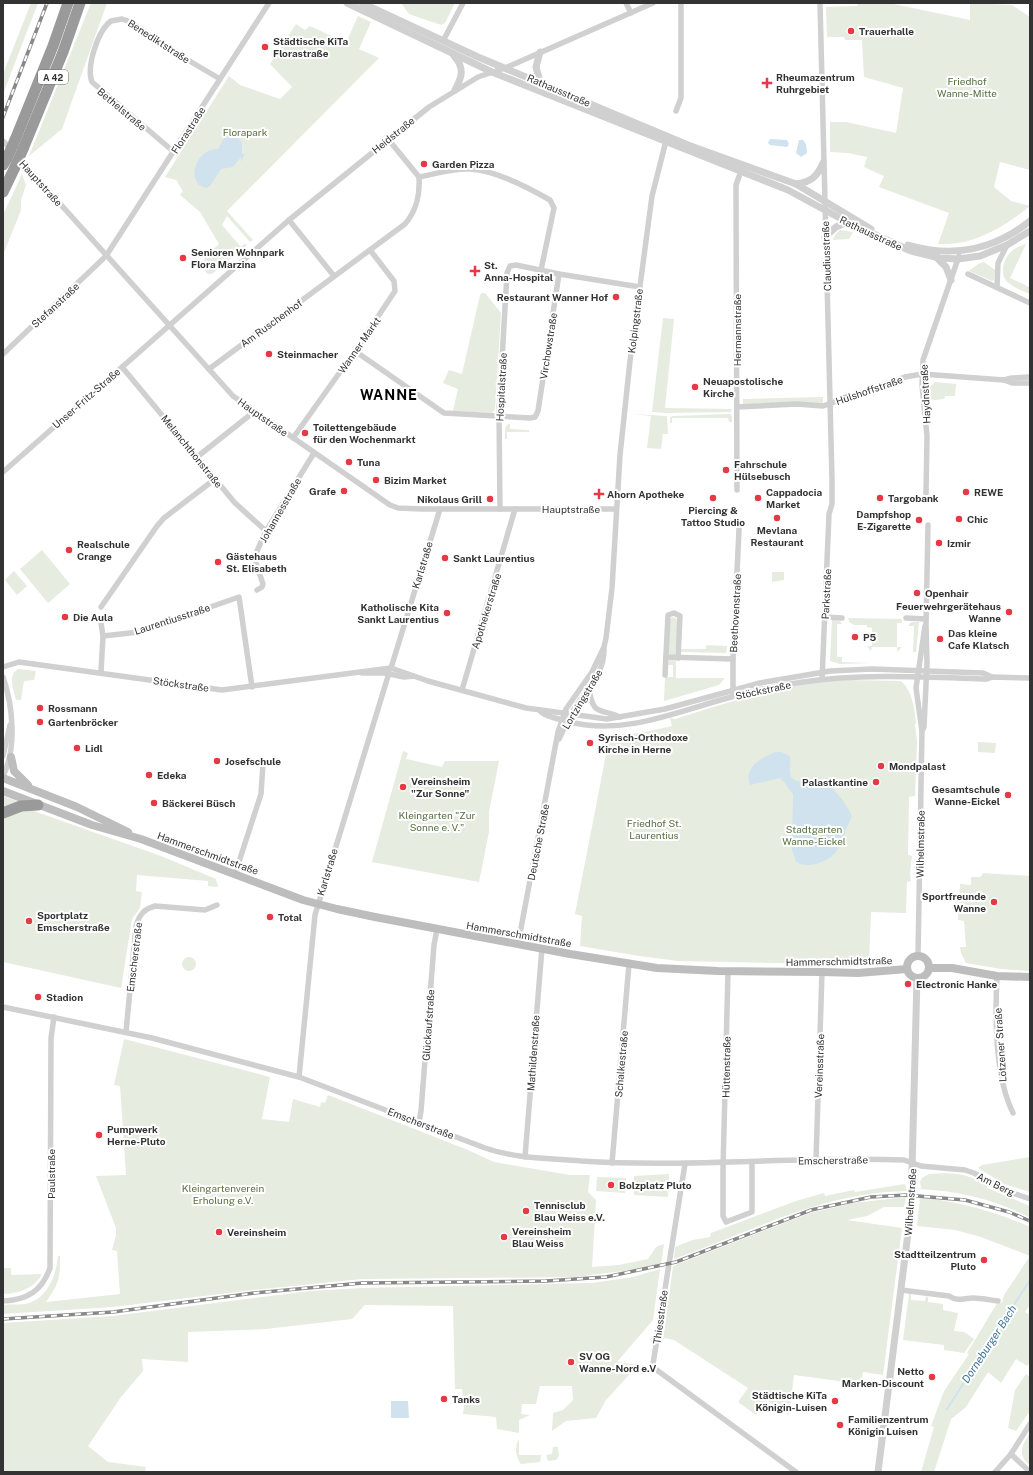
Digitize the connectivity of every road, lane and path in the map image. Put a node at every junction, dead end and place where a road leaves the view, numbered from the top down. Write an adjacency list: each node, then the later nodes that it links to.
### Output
1 (68, 3): 26 (highway, A 42, bridge)
2 (80, 3): 32 (highway, A 42, bridge)
3 (269, 3): 18 (street, Florastraße)
4 (347, 3): 15 (street, Rathausstraße)
5 (362, 3): 13 (street, Rathausstraße)
6 (463, 3): 13 (street)
7 (626, 3): 11 (street)
8 (653, 3): 11 (street, Heidstraße)
9 (681, 3): 21 (street)
10 (820, 3): 27 (street, Claudiusstraße)
11 (631, 13): 14 (street, Heidstraße)
12 (101, 34): 18 (street, Benediktstraße); 25 (street, Bethelstraße)
13 (444, 41): 16 (street, Rathausstraße)
14 (540, 52): 16 (street, Heidstraße); 19 (street)
15 (451, 53): 17 (street, Rathausstraße); 20 (street)
16 (505, 68): 17 (street, Heidstraße); 19 (street, Rathausstraße)
17 (492, 72): 20 (street, Heidstraße); 23 (street, Rathausstraße)
18 (220, 79): 25 (street, Florastraße)
19 (540, 82): 23 (street, Rathausstraße)
20 (455, 90): 22 (street, Heidstraße)
21 (676, 111)
22 (388, 139): 30 (street); 35 (street, Heidstraße)
23 (666, 139): 28 (street, Rathausstraße); 29 (street, Rathausstraße); 50 (street, Kolpingstraße)
24 (3, 140): 43 (street, Hauptstraße)
25 (174, 152): 43 (street, Florastraße)
26 (5, 161)
27 (823, 163): 31 (street); 33 (street, Claudiusstraße)
28 (759, 169): 29 (street, Rathausstraße); 31 (street, Rathausstraße)
29 (741, 171): 34 (street, Rathausstraße); 63 (street, Hermannstraße)
30 (418, 177): 41 (street, Am Ruschenhof); 45 (street)
31 (796, 184): 33 (street, Rathausstraße)
32 (3, 192)
33 (824, 200): 34 (street, Claudiusstraße); 42 (street, Rathausstraße)
34 (825, 210): 37 (street, Rathausstraße); 39 (street, Claudiusstraße)
35 (289, 220): 48 (street); 53 (street, Heidstraße)
36 (1030, 221): 42 (street, Rathausstraße)
37 (847, 222): 39 (street); 44 (street, Rathausstraße)
38 (1030, 232): 40 (street, Rathausstraße)
39 (825, 237): 62 (street, Claudiusstraße)
40 (1007, 245): 42 (street, Rathausstraße); 51 (street)
41 (370, 250): 48 (street, Am Ruschenhof); 54 (street, Wanner Markt)
42 (958, 255): 44 (street, Rathausstraße); 49 (street, Haydnstraße)
43 (106, 256): 53 (street, Hauptstraße); 55 (street, Stefanstraße)
44 (936, 257): 49 (street)
45 (541, 270): 46 (street); 65 (street, Hospitalstraße)
46 (559, 274): 50 (street); 65 (street, Virchowstraße)
47 (968, 274): 51 (street)
48 (334, 276): 57 (street, Am Ruschenhof)
49 (951, 280): 58 (street, Haydnstraße)
50 (640, 287): 76 (street, Kolpingstraße)
51 (997, 287): 52 (street)
52 (1030, 303)
53 (169, 325): 56 (street, Unser-Fritz-Straße); 57 (street, Hauptstraße)
54 (355, 351): 65 (street); 66 (street, Wanner Markt)
55 (3, 354)
56 (122, 367): 68 (street, Melanchthonstraße); 69 (street, Unser-Fritz-Straße)
57 (209, 369): 64 (street, Hauptstraße)
58 (922, 374): 60 (street, Hülshoffstraße); 62 (street, Hülshoffstraße); 72 (street, Haydnstraße)
59 (1030, 377): 60 (street, Hülshoffstraße)
60 (1004, 380): 61 (street, Hülshoffstraße)
61 (1030, 383)
62 (830, 404): 63 (street, Hülshoffstraße); 77 (street, Claudiusstraße)
63 (737, 407): 71 (street, Hermannstraße)
64 (255, 412): 66 (street, Hauptstraße); 68 (street)
65 (499, 417): 74 (street, Hospitalstraße)
66 (293, 438): 67 (street, Hauptstraße)
67 (314, 453): 73 (street, Hauptstraße); 80 (street, Johannesstraße)
68 (197, 457): 70 (street, Melanchthonstraße)
69 (3, 472)
70 (214, 478): 80 (street, Melanchthonstraße); 82 (street)
71 (737, 490)
72 (926, 494)
73 (440, 509): 74 (street, Hauptstraße); 94 (street, Karlstraße)
74 (500, 509): 75 (street, Hauptstraße)
75 (515, 509): 76 (street, Hauptstraße); 109 (street, Apothekerstraße)
76 (616, 509): 89 (street, Lortzingstraße)
77 (831, 509): 83 (street, Parkstraße)
78 (928, 525): 86 (street, Wilhelmstraße)
79 (739, 529): 92 (street, Beethovenstraße)
80 (266, 531): 81 (street, Johannesstraße)
81 (257, 590)
82 (101, 607)
83 (825, 617): 84 (street); 98 (street, Parkstraße)
84 (842, 618)
85 (906, 618): 86 (street)
86 (926, 621): 95 (street, Wilhelmstraße); 96 (street, Wilhelmstraße)
87 (101, 623): 88 (street)
88 (103, 636): 97 (street); 106 (street, Laurentiusstraße)
89 (604, 647): 107 (street, Lortzingstraße); 112 (street, Lortzingstraße)
90 (666, 657): 91 (street); 91 (street); 99 (street)
91 (678, 658): 92 (street)
92 (733, 659): 108 (street, Beethovenstraße)
93 (3, 667): 97 (street, Stöckstraße)
94 (390, 670): 106 (street, Stöckstraße); 109 (street, Stöckstraße); 126 (street, Karlstraße)
95 (917, 670): 96 (street, Stöckstraße); 98 (street, Stöckstraße); 102 (street, Wilhelmstraße)
96 (927, 670): 101 (street, Stöckstraße); 103 (street, Wilhelmstraße)
97 (101, 672): 106 (street, Stöckstraße)
98 (822, 672): 105 (street, Parkstraße); 108 (street, Stöckstraße)
99 (665, 675)
100 (3, 677): 117 (street)
101 (992, 677): 103 (street, Stöckstraße); 104 (street, Stöckstraße)
102 (916, 678): 103 (street, Stöckstraße); 105 (street, Stöckstraße); 115 (street, Wilhelmstraße)
103 (926, 678): 115 (street, Wilhelmstraße)
104 (1030, 678)
105 (822, 680): 110 (street, Stöckstraße)
106 (252, 687)
107 (589, 689): 112 (street, Lortzingstraße); 113 (street, Stöckstraße)
108 (733, 689): 110 (street, Beethovenstraße); 113 (street, Stöckstraße)
109 (462, 690): 111 (street, Stöckstraße)
110 (734, 696): 114 (street, Stöckstraße)
111 (540, 712): 112 (street, Stöckstraße); 114 (street, Stöckstraße)
112 (567, 714): 113 (street, Stöckstraße); 114 (street, Lortzingstraße)
113 (622, 718)
114 (565, 720): 116 (street, Lortzingstraße)
115 (922, 731): 131 (street, Wilhelmstraße)
116 (558, 741): 129 (street, Deutsche Straße)
117 (5, 756): 119 (street); 120 (main road)
118 (263, 764): 125 (street)
119 (3, 777): 120 (main road, Hammerschmidtstraße)
120 (31, 789): 124 (main road, Hammerschmidtstraße)
121 (3, 791): 122 (main road, Hammerschmidtstraße)
122 (38, 805): 123 (highway); 124 (main road, Hammerschmidtstraße)
123 (3, 813)
124 (140, 839): 125 (main road, Hammerschmidtstraße)
125 (235, 874): 126 (main road, Hammerschmidtstraße)
126 (317, 904): 128 (main road, Hammerschmidtstraße); 143 (street, Karlstraße)
127 (217, 905): 142 (street, Emscherstraße)
128 (437, 929): 129 (main road, Hammerschmidtstraße); 145 (street, Glückaufstraße)
129 (518, 944): 130 (main road, Hammerschmidtstraße)
130 (542, 948): 132 (main road, Hammerschmidtstraße); 146 (street, Mathildenstraße)
131 (918, 956): 133 (main road); 134 (main road)
132 (630, 964): 135 (main road, Hammerschmidtstraße); 150 (street, Schalkestraße)
133 (929, 968): 137 (main road); 139 (main road)
134 (907, 969): 136 (main road, Hammerschmidtstraße); 139 (main road)
135 (728, 971): 136 (main road, Hammerschmidtstraße); 148 (street, Hüttenstraße)
136 (822, 972): 147 (street, Vereinsstraße)
137 (997, 976): 138 (main road); 144 (street, Lötzener Straße)
138 (1030, 977)
139 (917, 978): 151 (street, Wilhelmstraße)
140 (3, 1006): 141 (street, Emscherstraße)
141 (54, 1017): 142 (street, Emscherstraße); 155 (street, Paulstraße)
142 (126, 1032): 143 (street, Emscherstraße)
143 (299, 1077): 145 (street, Emscherstraße)
144 (1013, 1112)
145 (419, 1122): 146 (street, Emscherstraße)
146 (525, 1157): 150 (street, Emscherstraße)
147 (816, 1160): 149 (street, Emscherstraße); 151 (street, Emscherstraße)
148 (723, 1162): 149 (street, Emscherstraße); 149 (street); 152 (street, Emscherstraße)
149 (752, 1162)
150 (612, 1163): 152 (street, Emscherstraße)
151 (913, 1163): 153 (street, Am Berg); 154 (street, Wilhelmstraße)
152 (684, 1164): 159 (street, Thiesstraße)
153 (1030, 1199)
154 (901, 1290): 156 (street); 160 (street, Wilhelmstraße)
155 (3, 1301)
156 (998, 1301)
157 (1030, 1424): 158 (street)
158 (1011, 1454): 161 (street); 162 (street)
159 (796, 1472)
160 (878, 1472)
161 (995, 1472)
162 (1030, 1472)

